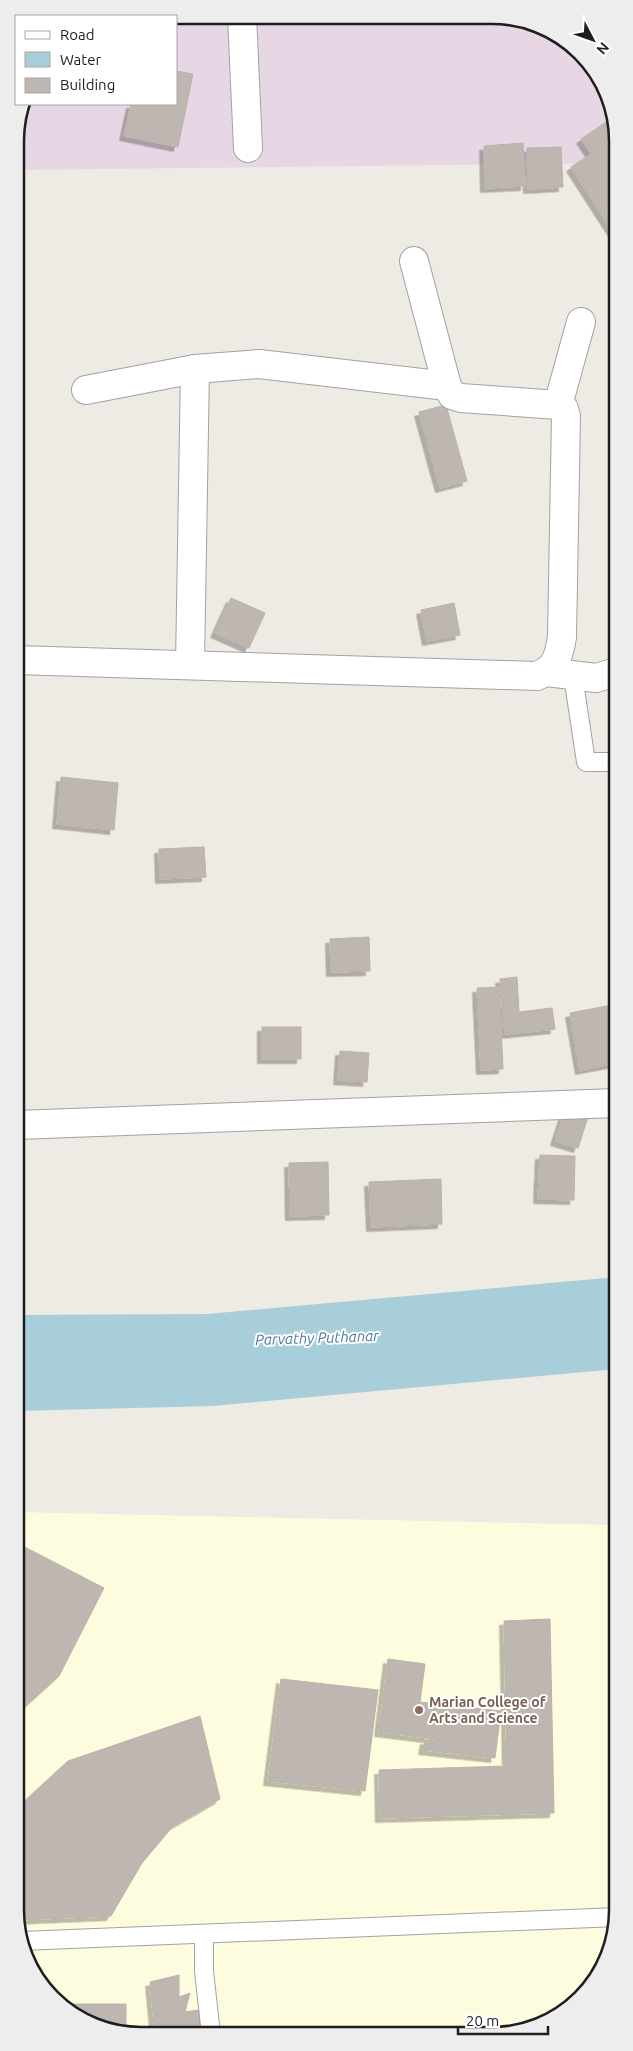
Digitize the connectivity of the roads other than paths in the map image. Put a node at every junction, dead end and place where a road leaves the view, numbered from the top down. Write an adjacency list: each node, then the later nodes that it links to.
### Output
1 (242, 24): 2 (street)
2 (248, 148)
3 (414, 261): 6 (street)
4 (581, 322): 8 (street)
5 (195, 369): 6 (street); 7 (street); 10 (street)
6 (447, 386): 8 (street)
7 (86, 390)
8 (558, 404): 11 (street)
9 (24, 660): 10 (street)
10 (190, 665): 11 (street)
11 (560, 674): 12 (street); 13 (lane)
12 (609, 674)
13 (609, 762)
14 (609, 1103): 15 (street)
15 (24, 1125)
16 (609, 1917): 17 (lane)
17 (204, 1934): 18 (lane); 19 (lane)
18 (28, 1941)
19 (209, 2027)

